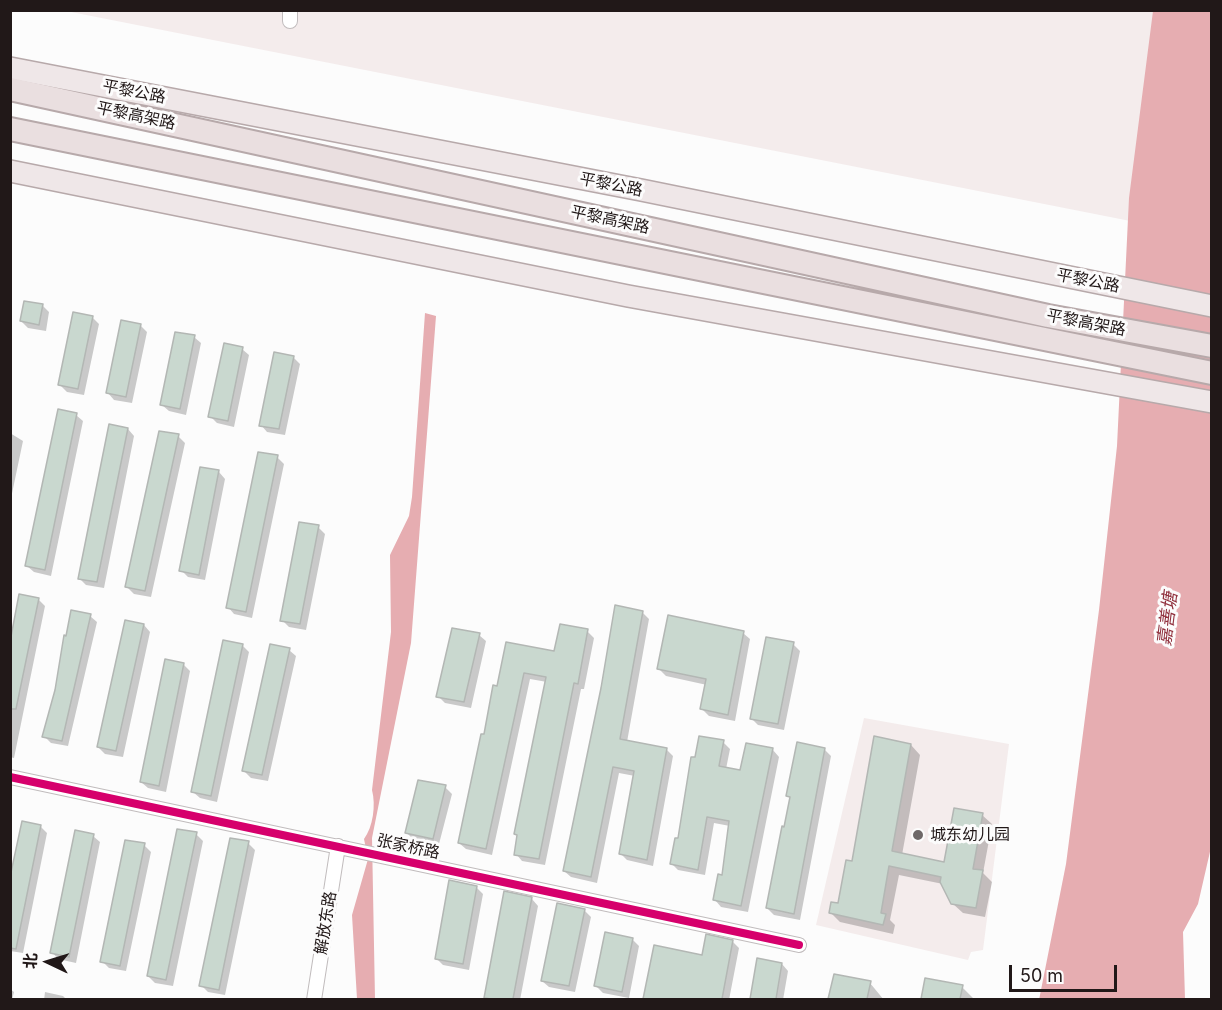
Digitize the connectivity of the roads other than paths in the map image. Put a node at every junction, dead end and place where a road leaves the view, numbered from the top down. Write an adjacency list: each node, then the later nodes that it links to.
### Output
1 (10, 68): 5 (main road, 平黎公路)
2 (10, 89): 6 (highway, 平黎高架路)
3 (10, 129): 7 (highway, 平黎高架路)
4 (10, 171): 8 (main road)
5 (1212, 306)
6 (1212, 346)
7 (1212, 373)
8 (1212, 402)
9 (10, 777): 10 (street, 张家桥路)
10 (338, 846): 11 (street, 张家桥路); 12 (street, 解放东路)
11 (799, 945)
12 (314, 999)

